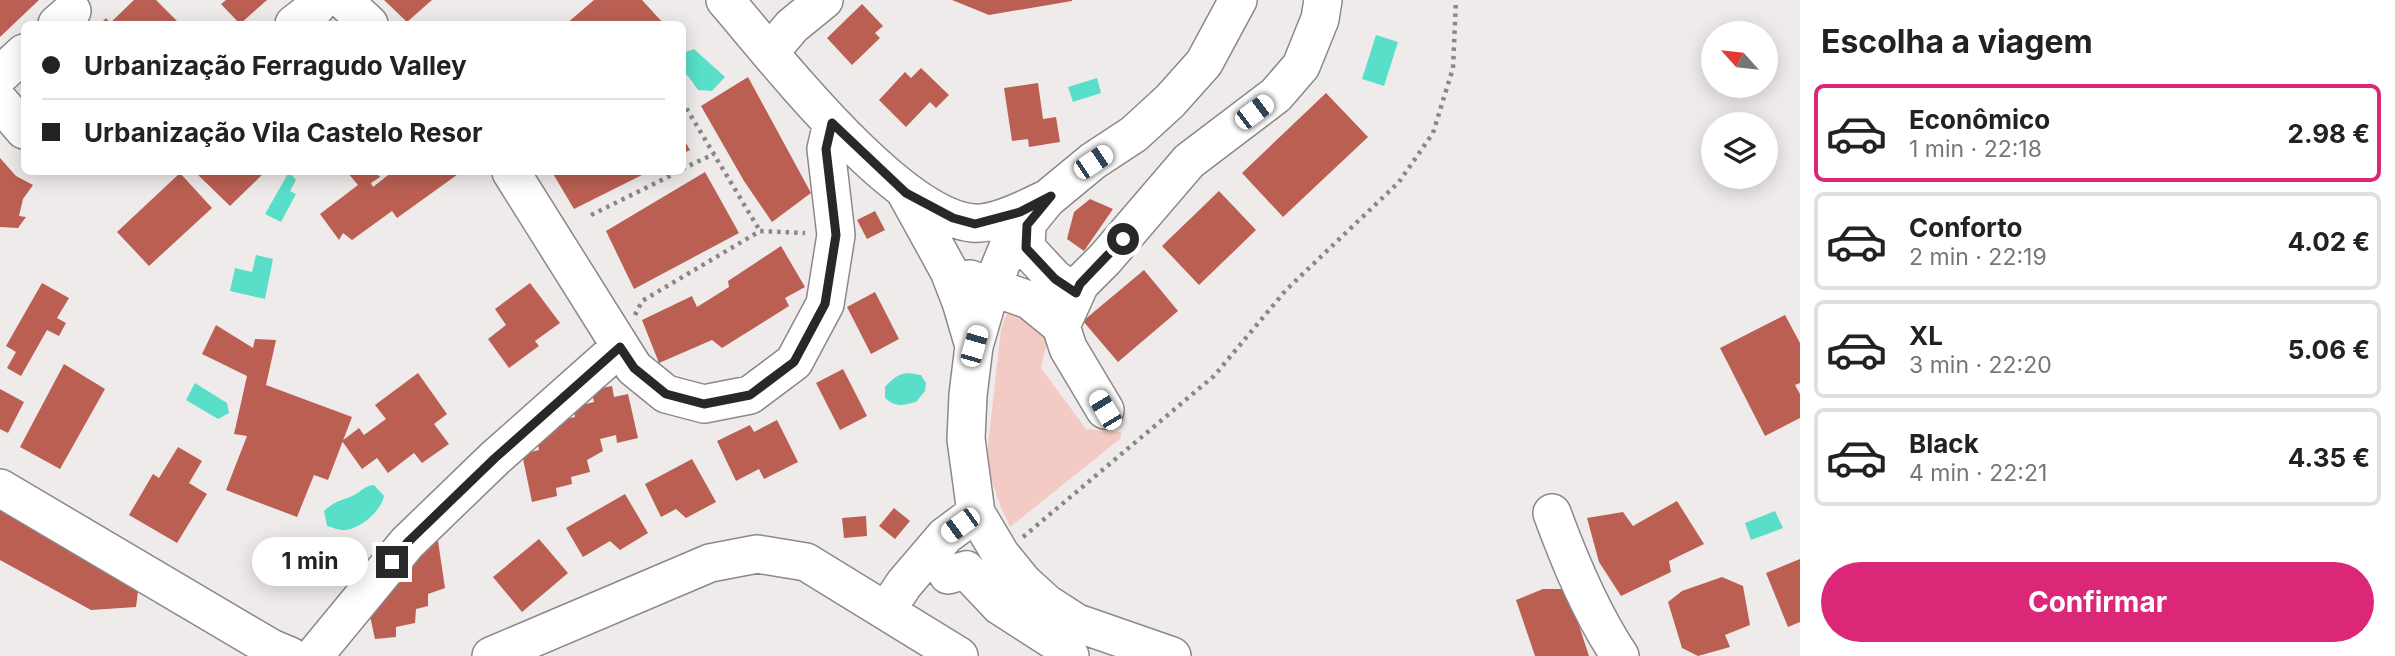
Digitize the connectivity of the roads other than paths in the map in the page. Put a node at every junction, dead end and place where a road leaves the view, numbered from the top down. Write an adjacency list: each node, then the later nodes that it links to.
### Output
1 (725, 0): 7 (street)
2 (824, 0): 7 (street)
3 (1238, 0): 15 (street)
4 (1323, 0): 20 (street)
5 (318, 8): 6 (street)
6 (359, 21)
7 (789, 26): 11 (street)
8 (21, 56): 9 (street)
9 (0, 75)
10 (0, 102): 12 (street)
11 (832, 123): 14 (street); 23 (street)
12 (21, 126)
13 (513, 175): 23 (street)
14 (906, 193): 16 (street); 18 (street)
15 (1051, 196): 16 (street); 17 (street)
16 (975, 224): 19 (street)
17 (1027, 225): 19 (street); 20 (street)
18 (930, 234): 19 (street); 22 (street)
19 (992, 284): 21 (street); 22 (street)
20 (1076, 293): 21 (street)
21 (1061, 326): 24 (street)
22 (974, 346): 26 (street)
23 (620, 347): 31 (street)
24 (1105, 410)
25 (0, 488): 30 (street)
26 (976, 513): 29 (street); 35 (street)
27 (1552, 513): 36 (street)
28 (948, 575): 34 (street)
29 (886, 611): 32 (street); 33 (street)
30 (290, 656)
31 (314, 656)
32 (491, 656)
33 (960, 656)
34 (1070, 656)
35 (1172, 656)
36 (1620, 656)

